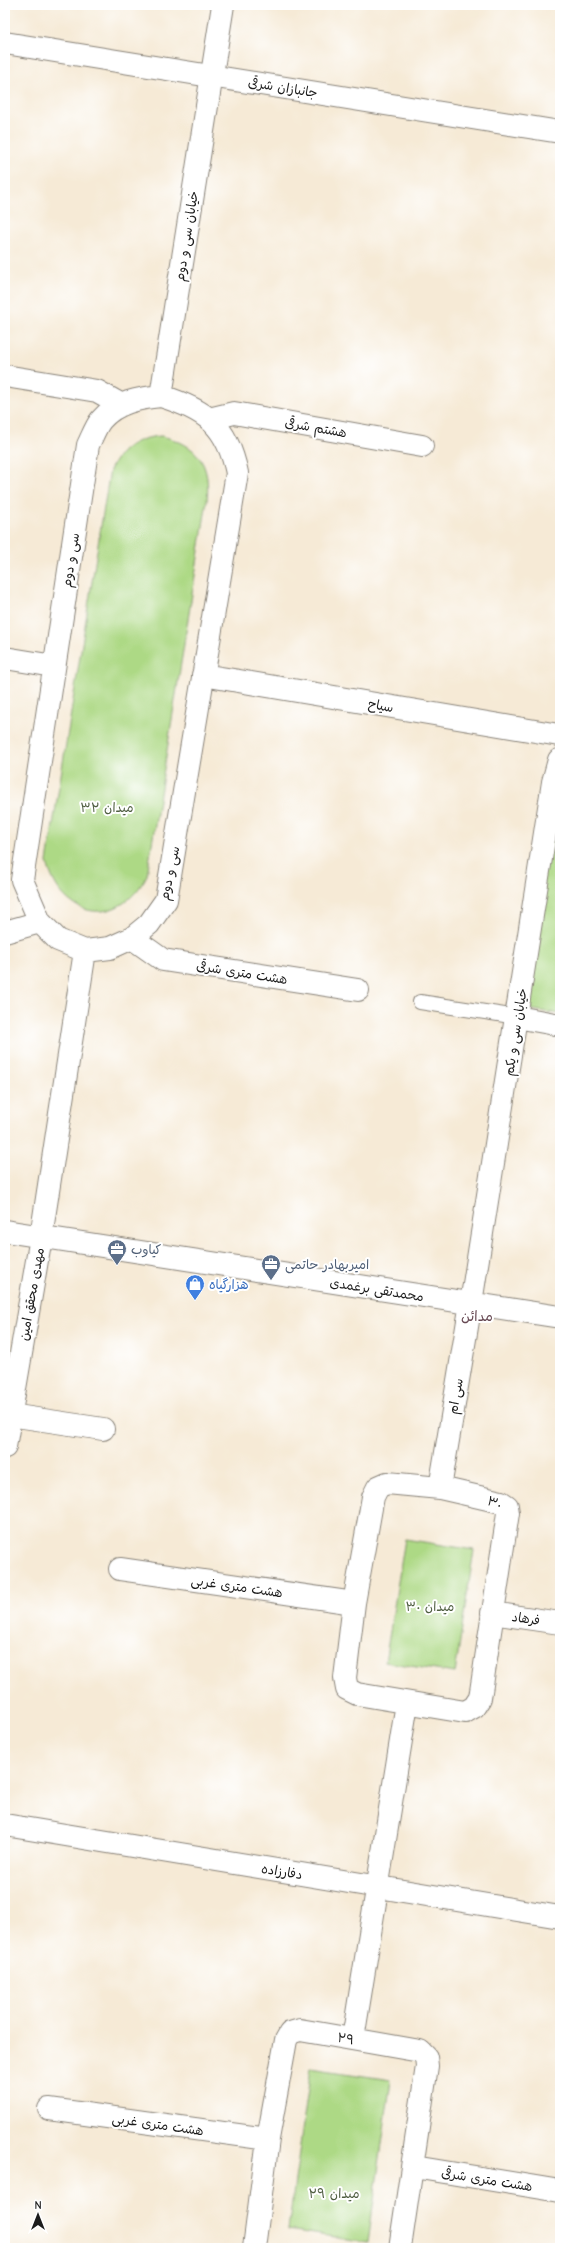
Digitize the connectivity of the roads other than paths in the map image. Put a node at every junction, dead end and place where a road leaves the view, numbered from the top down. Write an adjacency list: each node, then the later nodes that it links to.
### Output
1 (223, 5): 3 (street, خیابان سی و دوم)
2 (5, 43): 3 (street, جانبازان شرقی)
3 (212, 76): 4 (street, جانبازان شرقی); 6 (street, خیابان سی و دوم)
4 (560, 132)
5 (5, 376): 7 (street)
6 (161, 396): 7 (street, سی و دوم); 8 (street, سی و دوم)
7 (122, 405): 11 (street, سی و دوم)
8 (209, 418): 9 (street, هشتم شرقی); 12 (street, سی و دوم)
9 (422, 446)
10 (5, 658): 11 (street)
11 (54, 666): 15 (street, سی و دوم)
12 (203, 675): 13 (street, سیاح); 17 (street, سی و دوم)
13 (560, 734): 14 (street, خیابان سی و یکم)
14 (560, 761): 21 (street, خیابان سی و یکم)
15 (40, 922): 16 (street); 18 (street, سی و دوم)
16 (5, 932)
17 (132, 938): 18 (street, سی و دوم); 19 (street, هشت متری شرقی)
18 (85, 951): 24 (street, مهدی محقق امین)
19 (358, 990)
20 (420, 1002): 21 (lane)
21 (517, 1017): 22 (street); 25 (street, خیابان سی و یکم)
22 (560, 1024)
23 (5, 1231): 24 (street, محمدتقی برغمدی)
24 (41, 1237): 25 (street, محمدتقی برغمدی); 27 (street, مهدی محقق امین)
25 (471, 1303): 26 (street, محمدتقی برغمدی); 30 (street, سی ام)
26 (560, 1317)
27 (10, 1415): 28 (street); 29 (street, مهدی محقق امین)
28 (103, 1429)
29 (5, 1447)
30 (440, 1488): 32 (street, ۳۰); 33 (street, ۳۰)
31 (120, 1569): 32 (street, هشت متری غربی)
32 (354, 1603): 35 (street, ۳۰)
33 (492, 1614): 34 (street, فرهاد); 35 (street, ۳۰)
34 (560, 1623)
35 (408, 1703): 37 (street)
36 (5, 1826): 37 (street, دفارزاده)
37 (378, 1887): 38 (street, دفارزاده); 39 (street)
38 (560, 1917)
39 (353, 2039): 41 (street, ۲۹); 42 (street, ۲۹)
40 (49, 2109): 41 (street, هشت متری غربی)
41 (268, 2139): 44 (street, ۲۹)
42 (414, 2167): 43 (street, هشت متری شرقی); 45 (street, ۲۹)
43 (560, 2191)
44 (254, 2248)
45 (400, 2248)

